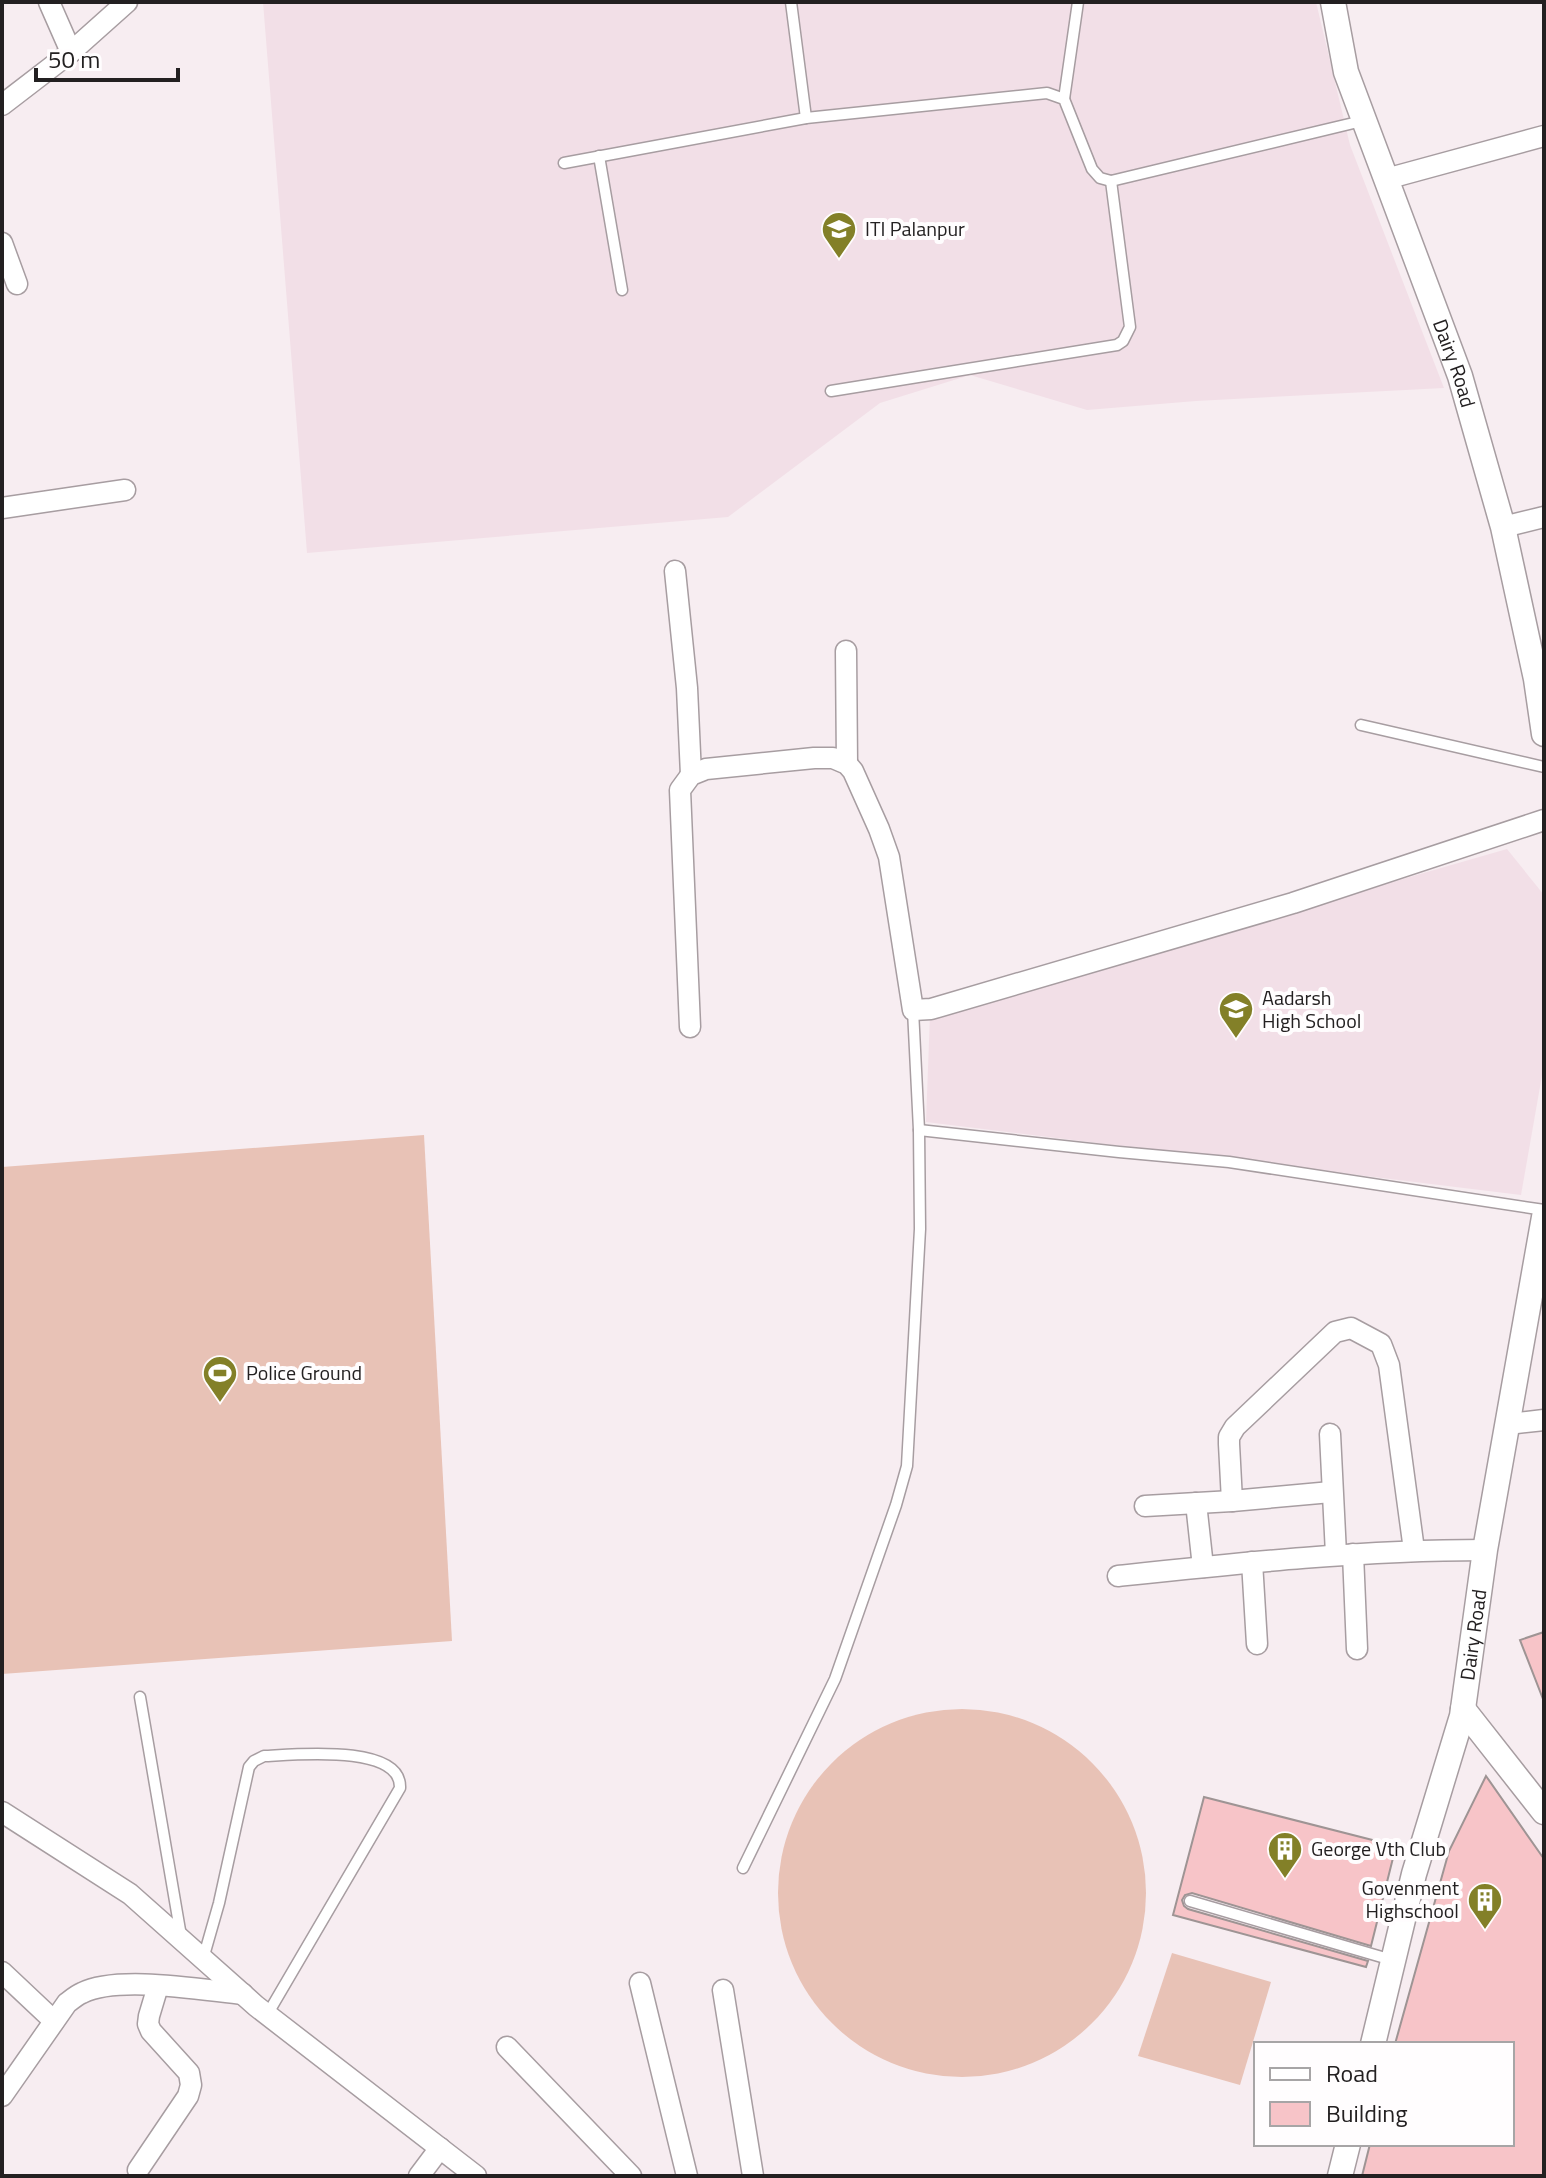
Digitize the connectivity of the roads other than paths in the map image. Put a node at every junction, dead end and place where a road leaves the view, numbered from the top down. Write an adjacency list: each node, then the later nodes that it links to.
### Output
1 (49, 2): 6 (street)
2 (127, 2): 6 (street)
3 (791, 2): 9 (lane)
4 (1078, 2): 7 (lane)
5 (1333, 2): 10 (street, Dairy Road)
6 (71, 52): 8 (street)
7 (1064, 99): 9 (lane); 15 (lane)
8 (2, 105)
9 (806, 118): 12 (lane)
10 (1364, 121): 14 (street, Dairy Road); 15 (lane)
11 (1542, 142): 14 (street)
12 (599, 156): 13 (lane); 18 (lane)
13 (564, 163)
14 (1386, 179): 23 (street, Dairy Road)
15 (1111, 181): 19 (lane)
16 (2, 243): 17 (street)
17 (17, 284)
18 (622, 290)
19 (831, 391)
20 (125, 490): 21 (street)
21 (2, 508)
22 (1544, 517): 23 (street)
23 (1503, 527): 27 (street, Dairy Road)
24 (675, 571): 30 (street)
25 (846, 651): 28 (street)
26 (1361, 725): 29 (lane)
27 (1544, 734)
28 (847, 764): 30 (street); 32 (street)
29 (1544, 767)
30 (691, 775): 33 (street)
31 (1544, 820): 32 (street)
32 (913, 1010): 34 (lane)
33 (690, 1027)
34 (919, 1130): 35 (lane); 57 (lane)
35 (1544, 1210)
36 (1544, 1217): 37 (street, Dairy Road)
37 (1541, 1251): 39 (street, Dairy Road)
38 (1544, 1420): 39 (street)
39 (1508, 1424): 46 (street, Dairy Road)
40 (1330, 1434): 41 (street)
41 (1331, 1492): 42 (street); 47 (street)
42 (1232, 1501): 43 (street); 45 (street)
43 (1196, 1503): 44 (street); 49 (street)
44 (1145, 1506)
45 (1414, 1550): 46 (street); 47 (street)
46 (1485, 1550): 54 (street, Dairy Road)
47 (1344, 1554): 48 (street); 52 (street)
48 (1252, 1562): 49 (street); 51 (street)
49 (1203, 1567): 50 (street)
50 (1118, 1576)
51 (1257, 1644)
52 (1357, 1649)
53 (140, 1697): 59 (lane)
54 (1463, 1709): 56 (street); 61 (street, Dairy Road)
55 (2, 1812): 59 (street)
56 (1544, 1812)
57 (743, 1868)
58 (1190, 1901): 61 (lane)
59 (182, 1940): 60 (street)
60 (203, 1959): 66 (street); 67 (lane)
61 (1393, 1960): 69 (street, Dairy Road)
62 (2, 1972): 68 (street)
63 (640, 1983): 78 (street)
64 (158, 1986): 66 (street); 68 (street); 74 (street)
65 (723, 1990): 79 (street)
66 (243, 1994): 67 (street)
67 (267, 2015): 73 (street)
68 (54, 2021): 71 (street)
69 (1373, 2042)
70 (507, 2047): 77 (street)
71 (2, 2096)
72 (1348, 2146): 80 (street)
73 (440, 2148): 75 (street); 76 (street)
74 (138, 2170)
75 (419, 2176)
76 (476, 2176)
77 (631, 2176)
78 (687, 2176)
79 (753, 2176)
80 (1340, 2176)

